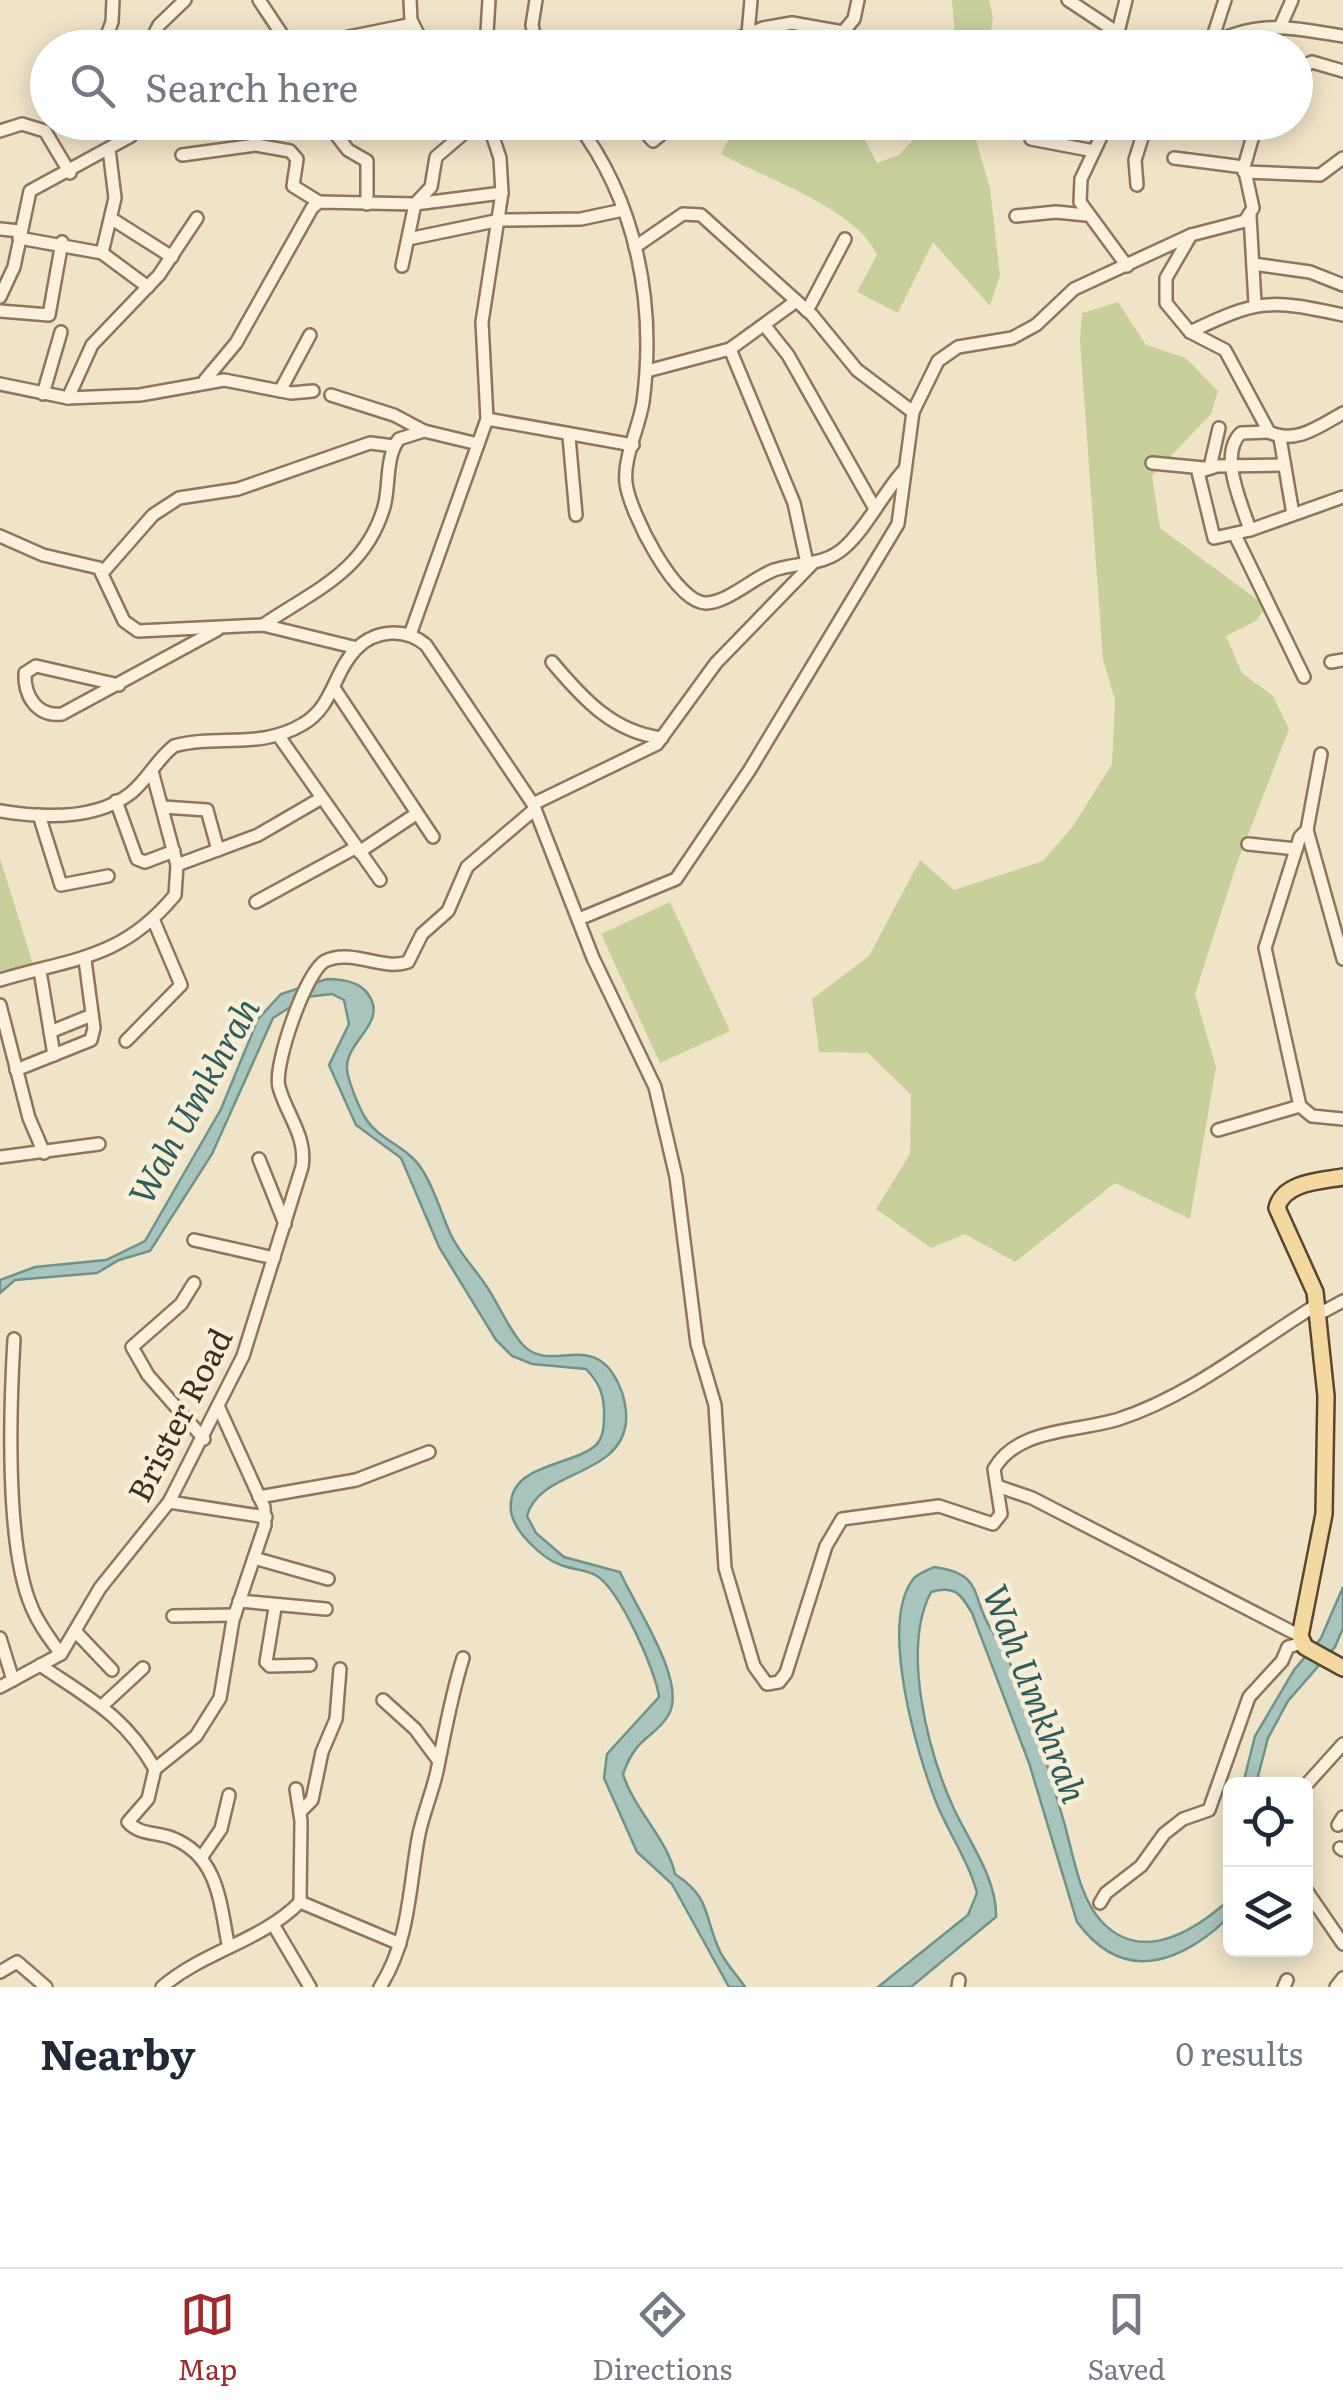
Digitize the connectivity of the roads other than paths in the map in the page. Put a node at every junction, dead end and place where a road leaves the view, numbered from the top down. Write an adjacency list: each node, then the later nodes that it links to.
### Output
1 (112, 0): 15 (street)
2 (185, 0): 16 (street)
3 (259, 0): 17 (street)
4 (410, 0): 13 (street)
5 (489, 0): 20 (street)
6 (536, 0): 21 (street)
7 (750, 0): 22 (street)
8 (858, 0): 25 (street)
9 (1068, 0): 26 (street)
10 (1126, 0): 27 (street)
11 (1225, 0): 28 (street)
12 (1292, 0): 14 (street)
13 (413, 24): 18 (street); 19 (street)
14 (1281, 25): 29 (street); 30 (street)
15 (109, 30)
16 (156, 30)
17 (279, 30)
18 (383, 30)
19 (416, 30)
20 (487, 30)
21 (533, 30)
22 (748, 30)
23 (764, 30): 24 (street)
24 (832, 30)
25 (845, 30)
26 (1111, 30)
27 (1115, 30)
28 (1213, 30)
29 (1243, 30)
30 (1309, 30)
31 (1313, 31): 32 (street)
32 (1343, 36)
33 (1313, 62): 34 (street)
34 (1343, 71)
35 (30, 126): 36 (street)
36 (0, 131)
37 (51, 140): 53 (street)
38 (124, 140): 47 (street)
39 (340, 140): 57 (street)
40 (455, 140): 58 (street)
41 (494, 140): 55 (street)
42 (589, 140): 59 (street)
43 (1032, 140): 48 (street)
44 (1100, 140): 48 (street)
45 (1141, 140): 54 (street)
46 (1252, 140): 52 (street)
47 (109, 149): 53 (street); 64 (street)
48 (1094, 151): 60 (street)
49 (182, 155): 56 (street)
50 (1174, 158): 52 (street)
51 (1343, 158): 52 (street)
52 (1244, 170): 62 (street)
53 (70, 173): 67 (street)
54 (1137, 185)
55 (502, 193): 58 (street); 65 (street)
56 (320, 202): 57 (street); 92 (street)
57 (367, 204): 58 (street)
58 (416, 204): 69 (street)
59 (623, 210): 65 (street); 72 (street)
60 (1076, 214): 61 (street); 77 (street)
61 (1016, 216)
62 (1250, 216): 68 (street); 75 (street)
63 (197, 218): 74 (street)
64 (112, 219): 73 (street); 74 (street)
65 (500, 220): 69 (street); 101 (street)
66 (0, 230): 67 (street)
67 (20, 234): 71 (street); 80 (street)
68 (1190, 236): 77 (street); 88 (street)
69 (408, 239): 76 (street)
70 (845, 239): 84 (street)
71 (62, 242): 73 (street); 83 (street)
72 (636, 247): 81 (street); 91 (street)
73 (102, 253): 79 (street)
74 (172, 257): 79 (street)
75 (1253, 264): 78 (street); 82 (street)
76 (402, 266)
77 (1123, 268): 99 (street)
78 (1343, 285)
79 (148, 287): 98 (street)
80 (0, 298)
81 (795, 302): 84 (street); 86 (street)
82 (1255, 303): 85 (street); 88 (street)
83 (0, 311)
84 (807, 311): 99 (street)
85 (1343, 315)
86 (765, 326): 90 (street); 115 (street)
87 (61, 332): 96 (street)
88 (1190, 332): 104 (street)
89 (310, 335): 94 (street)
90 (730, 349): 91 (street); 121 (street)
91 (647, 371): 108 (street)
92 (204, 380): 94 (street); 98 (street)
93 (0, 384): 96 (street)
94 (280, 391): 95 (street)
95 (313, 391)
96 (42, 394): 98 (street)
97 (331, 394): 103 (street)
98 (68, 398)
99 (913, 412): 113 (street)
100 (1343, 413): 104 (street)
101 (487, 420): 105 (street); 106 (street)
102 (1218, 428): 112 (street)
103 (424, 432): 106 (street); 107 (street)
104 (1274, 435): 110 (street); 111 (street)
105 (569, 437): 108 (street); 117 (street)
106 (478, 444): 125 (street)
107 (394, 446): 122 (street); 123 (street)
108 (633, 446): 121 (street)
109 (1152, 463): 112 (street)
110 (1231, 465): 111 (street); 112 (street); 118 (street)
111 (1282, 465): 116 (street)
112 (1207, 467): 119 (street)
113 (906, 469): 115 (street); 154 (street)
114 (1343, 497): 116 (street)
115 (874, 507): 121 (street)
116 (1293, 514): 118 (street)
117 (576, 516)
118 (1250, 530): 119 (street)
119 (1235, 535): 128 (street)
120 (0, 536): 122 (street)
121 (811, 563): 132 (street)
122 (103, 572): 124 (street)
123 (263, 625): 124 (street); 126 (street)
124 (222, 627): 129 (street)
125 (411, 632): 126 (street); 137 (street)
126 (356, 648): 130 (street)
127 (552, 662): 132 (street)
128 (1304, 677)
129 (118, 685): 129 (street)
130 (334, 688): 131 (street); 140 (street)
131 (278, 734): 134 (street); 135 (street)
132 (662, 738): 137 (street)
133 (1322, 754): 142 (street)
134 (152, 771): 136 (street); 138 (street)
135 (320, 799): 146 (street); 147 (street)
136 (116, 802): 141 (street); 148 (street)
137 (534, 806): 154 (street); 173 (street, Brister Road)
138 (163, 807): 146 (street); 148 (street)
139 (0, 811): 141 (street)
140 (416, 814): 143 (street); 147 (street)
141 (39, 815): 150 (street)
142 (1308, 830): 145 (street); 155 (street)
143 (432, 837)
144 (1248, 844): 145 (street)
145 (1296, 849): 165 (street)
146 (218, 850): 149 (street)
147 (357, 850): 151 (street); 152 (street)
148 (174, 851): 149 (street)
149 (177, 865): 153 (street)
150 (108, 876)
151 (380, 880)
152 (256, 902)
153 (153, 918): 156 (street); 162 (street)
154 (579, 919): 183 (street)
155 (1343, 959)
156 (84, 960): 157 (street); 160 (street)
157 (40, 972): 158 (street); 161 (street)
158 (0, 980)
159 (0, 1004): 164 (street)
160 (92, 1015): 161 (street); 163 (street)
161 (50, 1032): 163 (street)
162 (126, 1041)
163 (54, 1055): 164 (street)
164 (16, 1070): 169 (street)
165 (1300, 1106): 166 (street); 167 (street)
166 (1343, 1119)
167 (1218, 1130)
168 (99, 1144): 169 (street)
169 (44, 1153): 170 (street)
170 (0, 1157)
171 (260, 1159): 173 (street)
172 (1342, 1176): 178 (main road)
173 (284, 1224): 175 (street, Brister Road)
174 (194, 1240): 175 (street)
175 (274, 1258): 180 (street, Brister Road)
176 (194, 1283): 181 (street)
177 (1343, 1301): 178 (street)
178 (1319, 1309): 183 (street); 196 (main road)
179 (14, 1340): 197 (street)
180 (220, 1408): 181 (street, Brister Road); 184 (street)
181 (204, 1439): 185 (street, Brister Road)
182 (429, 1452): 184 (street)
183 (997, 1486): 196 (street)
184 (259, 1497): 186 (street)
185 (169, 1502): 186 (street); 194 (street, Brister Road)
186 (266, 1517): 187 (street)
187 (254, 1558): 188 (street); 189 (street)
188 (328, 1580)
189 (240, 1601): 190 (street); 192 (street)
190 (275, 1608): 191 (street); 200 (street)
191 (326, 1609)
192 (235, 1615): 193 (street); 211 (street)
193 (173, 1616)
194 (75, 1631): 197 (street, Brister Road); 204 (street)
195 (0, 1638): 205 (street)
196 (1304, 1643): 201 (main road); 219 (street)
197 (60, 1654): 199 (street, Brister Road)
198 (463, 1658): 210 (street)
199 (40, 1665): 205 (street, Brister Road); 208 (street)
200 (310, 1666)
201 (1340, 1666)
202 (143, 1668): 208 (street)
203 (340, 1669): 215 (street)
204 (112, 1670)
205 (14, 1680): 206 (street, Brister Road)
206 (0, 1687)
207 (383, 1700): 210 (street)
208 (102, 1706): 211 (street)
209 (1343, 1744): 212 (street)
210 (438, 1760): 222 (street)
211 (155, 1768): 216 (street)
212 (1312, 1777)
213 (296, 1789): 215 (street)
214 (229, 1795): 216 (street)
215 (300, 1812): 218 (street)
216 (201, 1858): 221 (street)
217 (1313, 1900): 223 (street)
218 (300, 1902): 220 (street); 222 (street)
219 (1100, 1903)
220 (274, 1926): 221 (street); 228 (street)
221 (228, 1944): 227 (street)
222 (400, 1944): 229 (street)
223 (1343, 1944)
224 (0, 1972): 226 (street)
225 (1343, 1978): 230 (street)
226 (46, 1987)
227 (162, 1987)
228 (310, 1987)
229 (380, 1987)
230 (1336, 1987)

